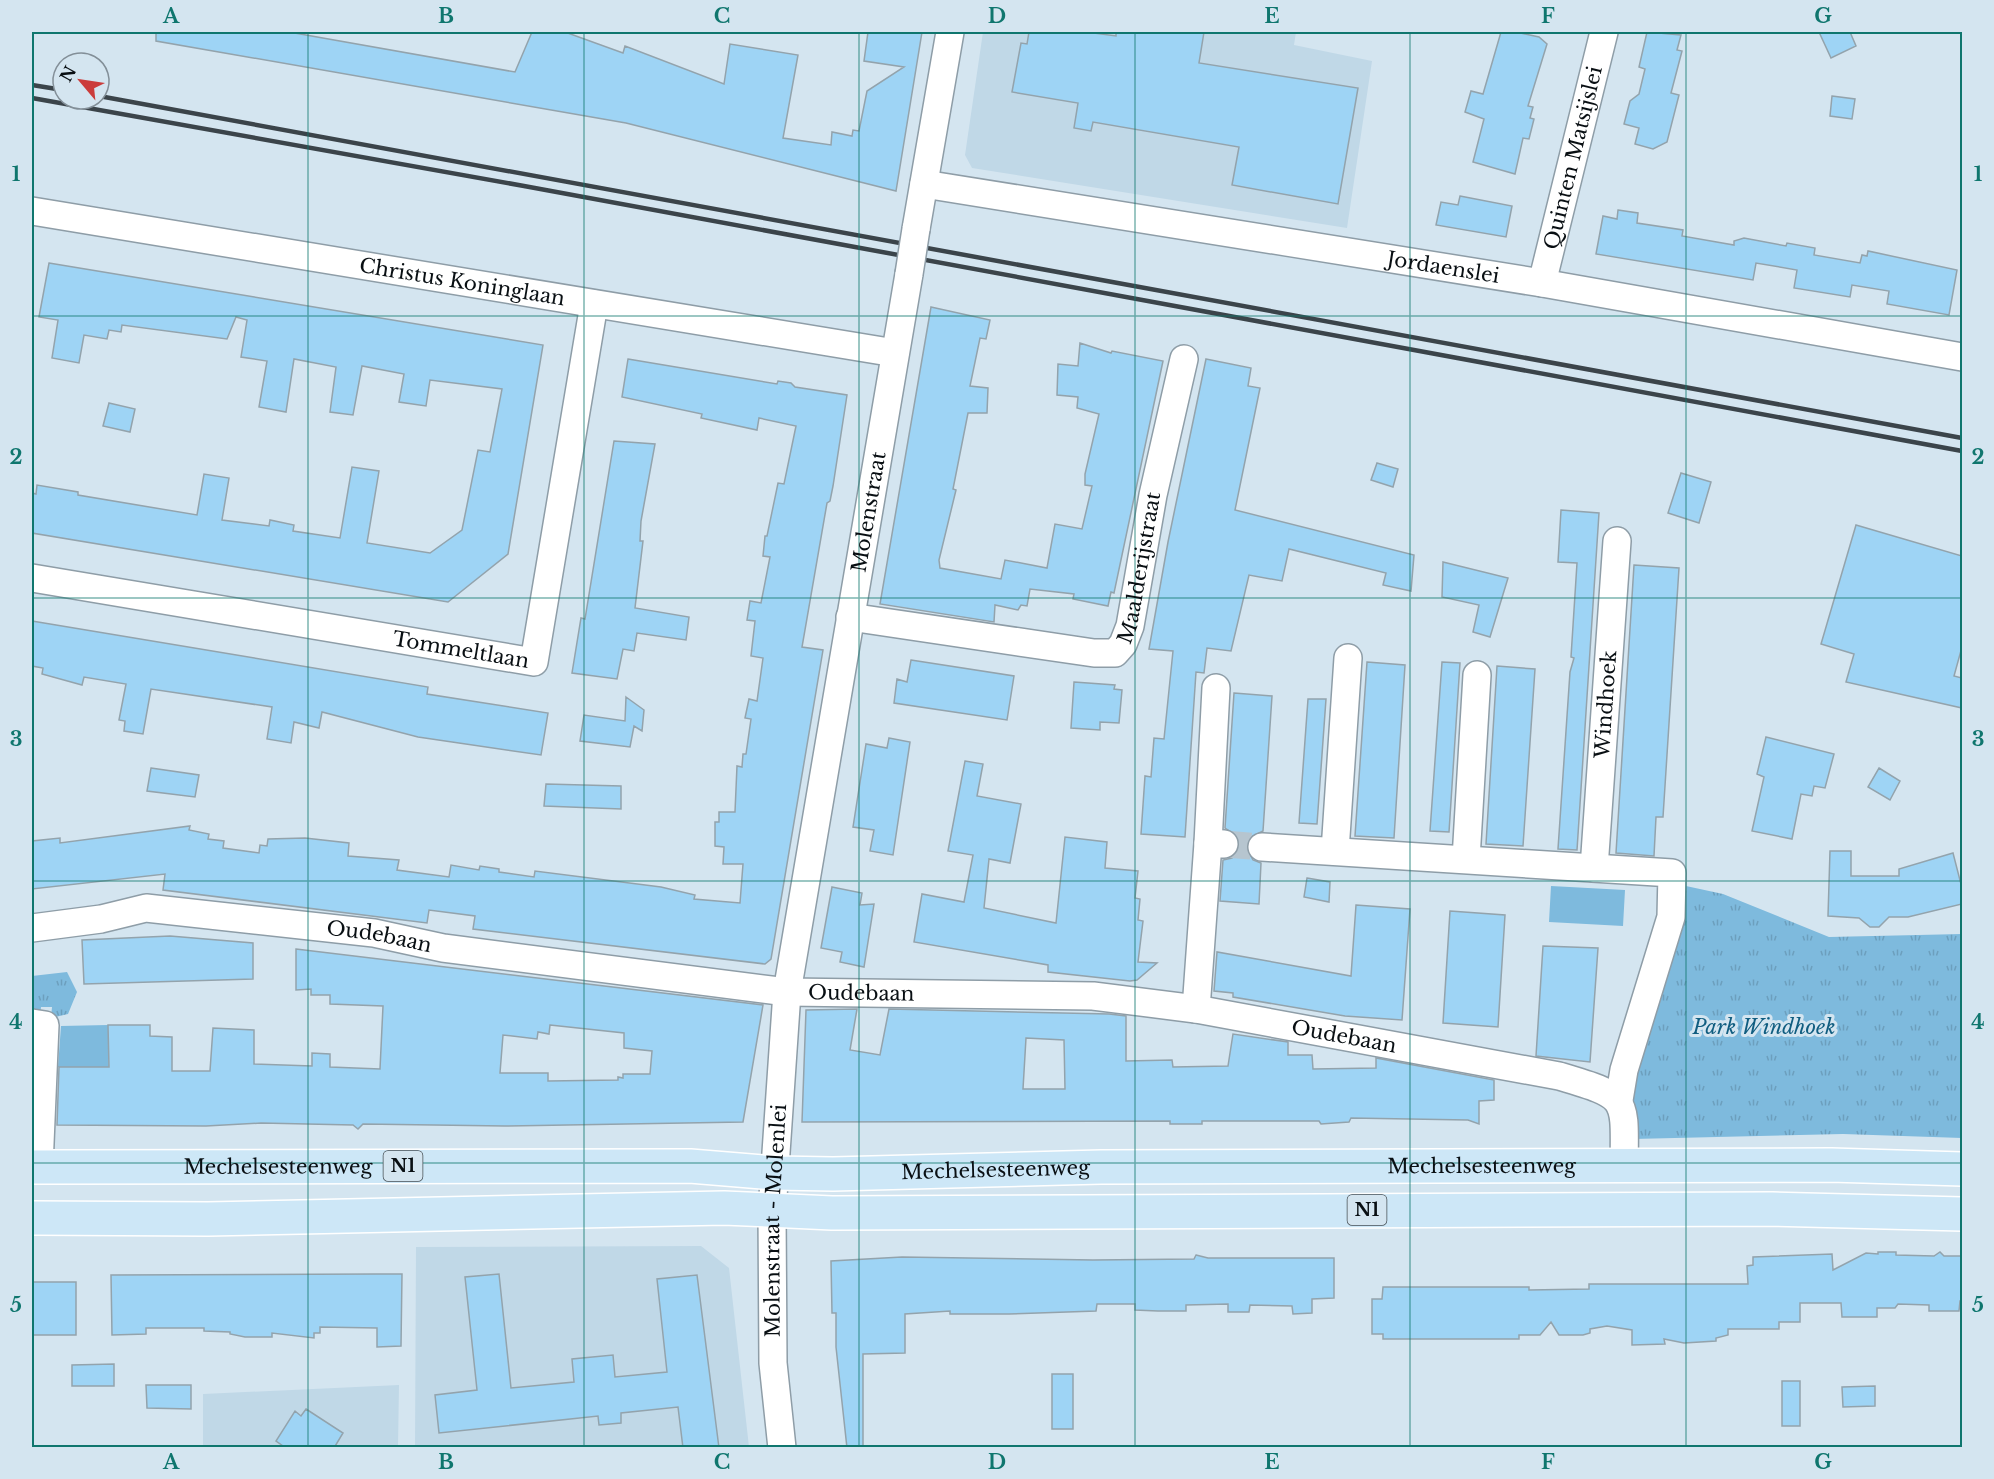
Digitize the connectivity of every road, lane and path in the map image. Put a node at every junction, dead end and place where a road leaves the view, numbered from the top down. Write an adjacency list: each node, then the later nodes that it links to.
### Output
1 (950, 32): 3 (street, Molenstraat)
2 (1604, 32): 5 (street, Quinten Matsijslei)
3 (924, 184): 5 (street, Jordaenslei); 7 (street, Molenstraat, bridge)
4 (32, 210): 6 (street, Christus Koninglaan)
5 (1542, 284): 8 (street, Jordaenslei)
6 (594, 304): 7 (street, Christus Koninglaan); 11 (street, Tommeltlaan)
7 (895, 353): 12 (street, Molenstraat)
8 (1962, 357)
9 (1184, 359): 12 (street, Maalderijstraat)
10 (1617, 541): 19 (street, Windhoek)
11 (32, 578)
12 (850, 617): 21 (street, Molenstraat)
13 (1348, 658): 17 (street)
14 (1477, 675): 18 (street)
15 (1216, 688): 22 (street)
16 (1262, 847): 17 (street)
17 (1335, 851): 18 (street)
18 (1466, 859): 19 (street)
19 (1594, 868): 24 (street)
20 (32, 928): 21 (street, Oudebaan)
21 (787, 992): 22 (street, Oudebaan); 28 (street, Molenstraat - Molenlei)
22 (1196, 1009): 24 (street, Oudebaan)
23 (32, 1023): 25 (street)
24 (1619, 1100): 26 (street)
25 (35, 1167): 28 (main road, Mechelsesteenweg / N1)
26 (1624, 1167): 27 (main road, Mechelsesteenweg / N1); 28 (main road, Mechelsesteenweg / N1)
27 (1962, 1169)
28 (774, 1173): 29 (street, Molenstraat - Molenlei)
29 (772, 1211): 30 (main road, Mechelsesteenweg / N1); 31 (main road, Mechelsesteenweg / N1); 32 (street, Molenstraat - Molenlei)
30 (1962, 1214)
31 (32, 1218)
32 (782, 1448)

